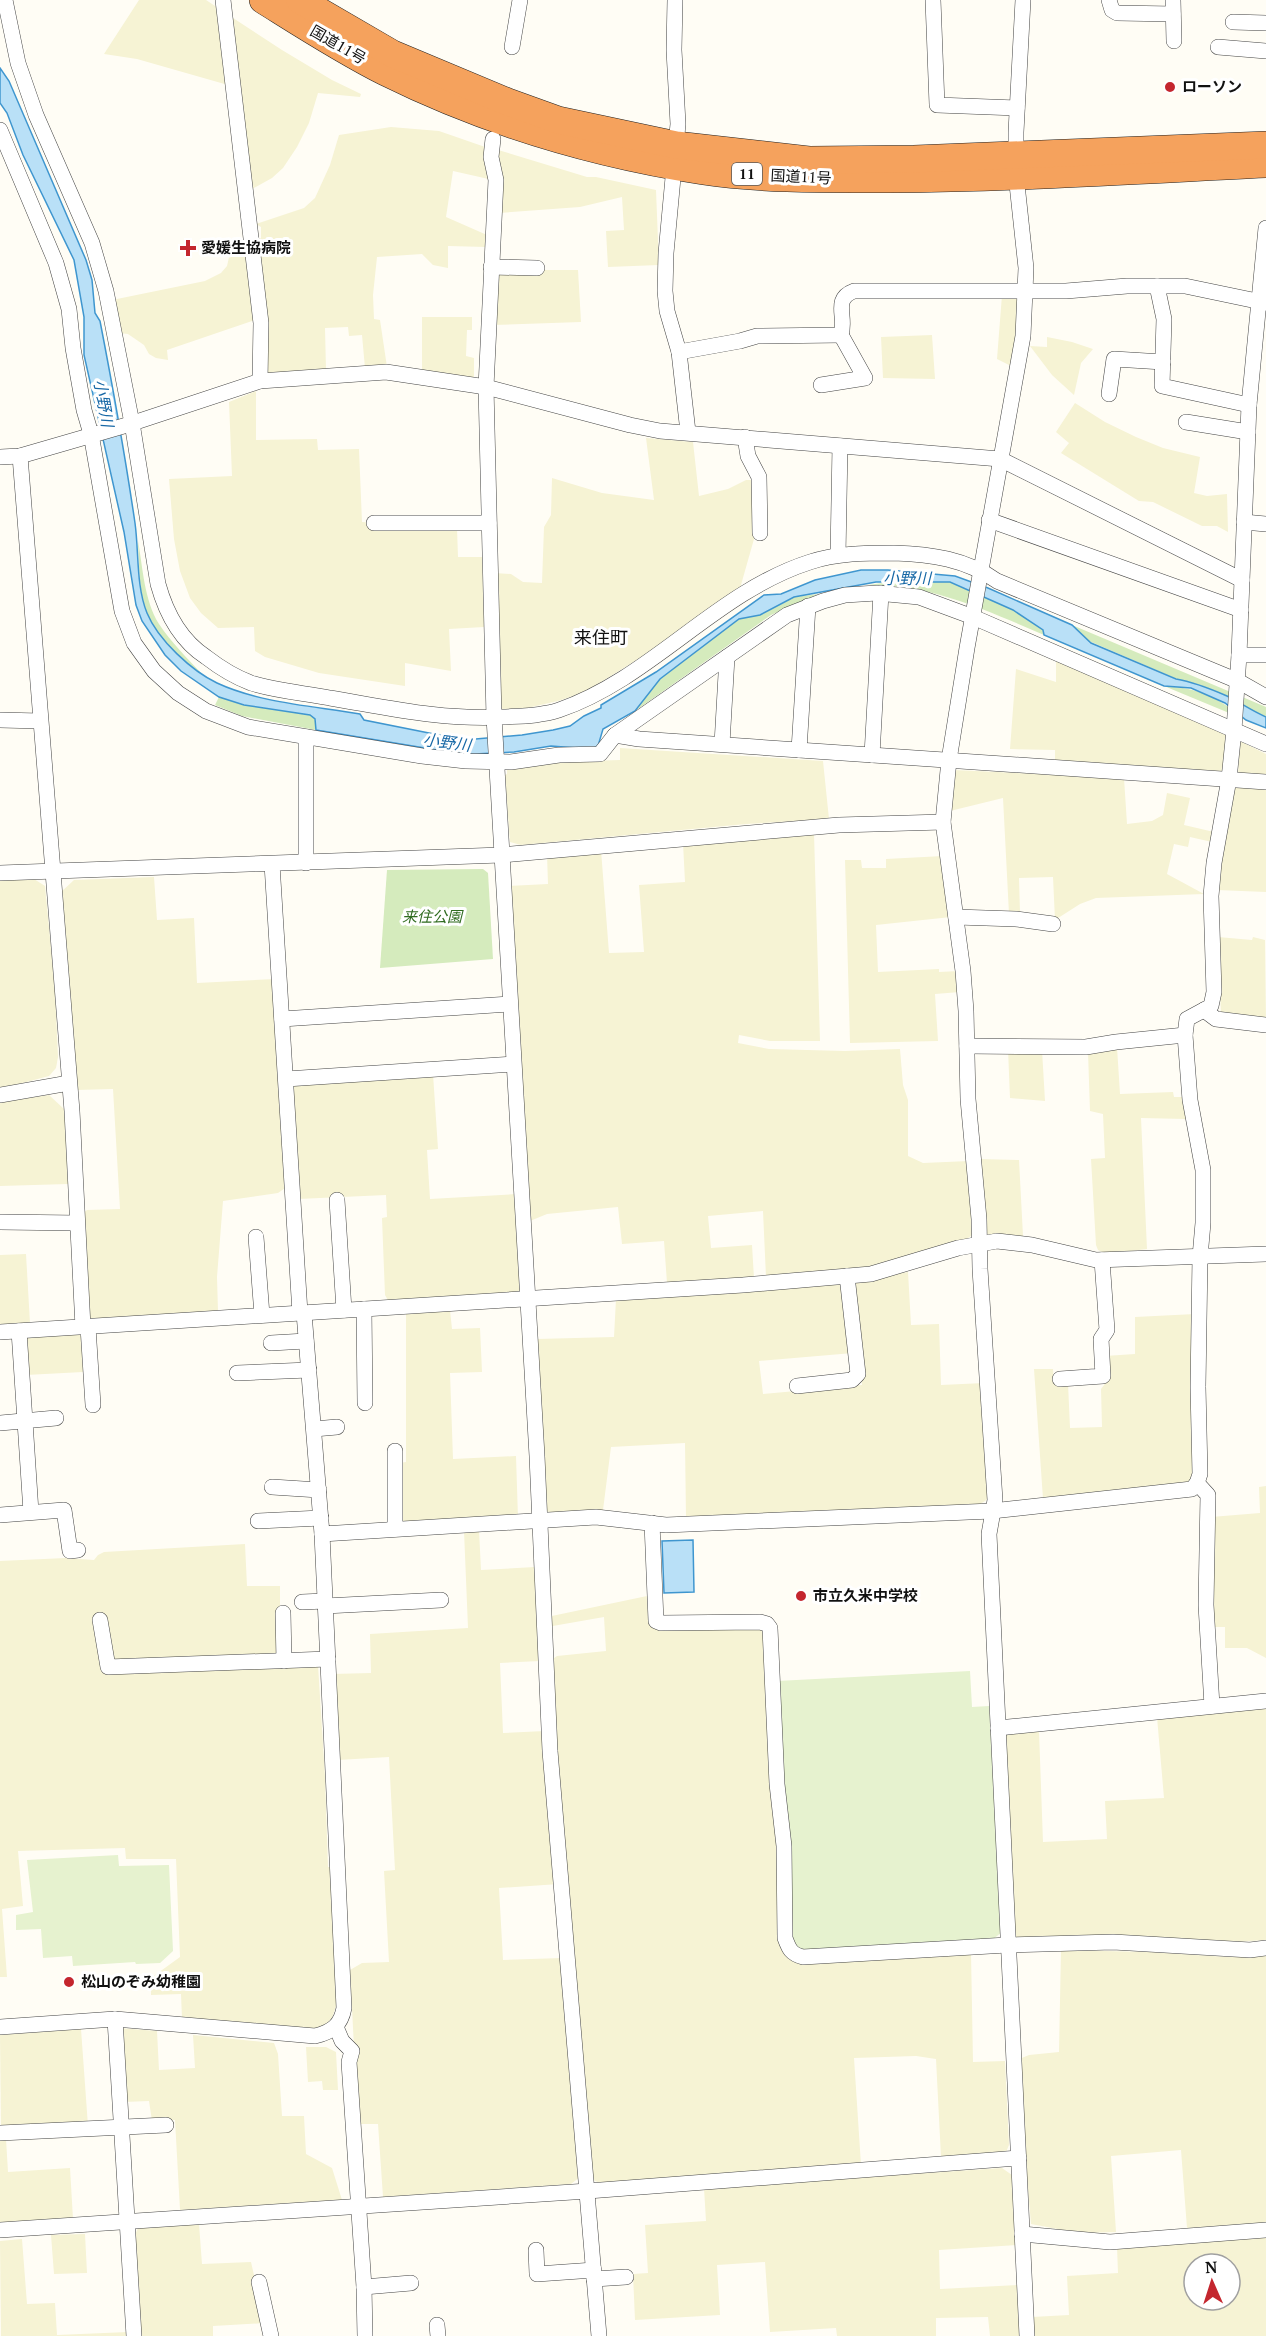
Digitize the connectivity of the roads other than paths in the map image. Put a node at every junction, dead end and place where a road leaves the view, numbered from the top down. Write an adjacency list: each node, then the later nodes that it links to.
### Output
1 (5, 0): 39 (street)
2 (223, 0): 33 (street)
3 (263, 0): 21 (highway, 国道11号 / 11)
4 (300, 0): 21 (highway, 国道11号 / 11)
5 (520, 0): 14 (street)
6 (675, 0): 21 (street)
7 (933, 0): 17 (street)
8 (1023, 0): 17 (street)
9 (1109, 0): 10 (street)
10 (1173, 7): 13 (street)
11 (1233, 22): 12 (street)
12 (1266, 23)
13 (1174, 41)
14 (512, 47)
15 (1218, 47): 16 (street)
16 (1266, 51)
17 (1017, 108): 23 (street)
18 (0, 130): 42 (street)
19 (493, 139): 25 (street)
20 (1266, 145): 23 (highway, 国道11号 / 11)
21 (675, 155): 23 (highway, 国道11号 / 11); 31 (street)
22 (1266, 164): 23 (highway, 国道11号 / 11)
23 (1016, 165): 28 (street)
24 (1266, 228): 29 (street)
25 (491, 267): 26 (street); 36 (street)
26 (537, 268)
27 (1157, 286): 28 (street); 29 (street); 32 (street)
28 (1026, 290): 30 (street); 47 (street)
29 (1262, 302): 37 (street)
30 (841, 335): 31 (street); 34 (street)
31 (679, 352): 40 (street)
32 (1163, 362): 35 (street); 37 (street)
33 (260, 381): 36 (street); 39 (street)
34 (820, 385)
35 (1106, 386)
36 (486, 387): 40 (street); 51 (street)
37 (1250, 405): 41 (street)
38 (1186, 422): 41 (street)
39 (130, 424): 42 (street); 68 (street)
40 (688, 432): 43 (street)
41 (1248, 432): 49 (street)
42 (94, 434): 45 (street); 71 (street)
43 (745, 437): 44 (street); 53 (street)
44 (840, 446): 47 (street); 54 (street)
45 (20, 456): 46 (street); 67 (street)
46 (0, 457)
47 (1000, 459): 48 (street); 56 (street)
48 (989, 520): 55 (street); 59 (street)
49 (1244, 522): 52 (street); 56 (street)
50 (374, 523): 51 (street)
51 (489, 523): 68 (street)
52 (1266, 524)
53 (760, 533)
54 (838, 555): 55 (street); 68 (street)
55 (980, 572): 60 (street); 64 (street)
56 (1242, 580): 59 (street)
57 (881, 593): 58 (street); 60 (street); 75 (street)
58 (808, 606): 63 (street); 74 (street)
59 (1241, 610): 61 (street)
60 (973, 615): 69 (street); 77 (street)
61 (1239, 655): 62 (street); 64 (street)
62 (1266, 656)
63 (727, 657): 70 (street); 72 (street)
64 (1237, 684): 65 (street); 69 (street)
65 (1266, 697)
66 (0, 720): 67 (street)
67 (40, 721): 84 (street)
68 (494, 721): 76 (street)
69 (1234, 726): 73 (street); 78 (street)
70 (615, 735): 72 (street); 76 (street)
71 (306, 737): 76 (street); 82 (street)
72 (722, 744): 74 (street)
73 (1266, 744)
74 (799, 750): 75 (street)
75 (872, 755): 77 (street)
76 (497, 760): 81 (street)
77 (949, 760): 78 (street); 80 (street)
78 (1229, 779): 79 (street); 89 (street)
79 (1266, 782)
80 (943, 822): 81 (street); 86 (street)
81 (501, 855): 82 (street); 88 (street)
82 (306, 863): 83 (street)
83 (272, 864): 84 (street); 90 (street)
84 (51, 871): 85 (street); 96 (street)
85 (0, 873)
86 (956, 917): 87 (street); 93 (street)
87 (1053, 924)
88 (510, 1004): 90 (street); 94 (street)
89 (1204, 1010): 91 (street); 92 (street)
90 (282, 1019): 95 (street)
91 (1266, 1025)
92 (1185, 1035): 93 (street); 104 (street)
93 (967, 1046): 102 (street)
94 (513, 1064): 95 (street); 107 (street)
95 (286, 1079): 110 (street)
96 (69, 1083): 97 (street); 100 (street)
97 (0, 1095)
98 (337, 1200): 109 (street)
99 (0, 1222): 100 (street)
100 (77, 1223): 112 (street)
101 (256, 1237): 111 (street)
102 (979, 1244): 105 (street); 106 (street); 132 (street)
103 (1266, 1254): 104 (street)
104 (1200, 1257): 105 (street); 129 (street)
105 (1102, 1260): 119 (street)
106 (847, 1276): 107 (street); 120 (street)
107 (527, 1297): 108 (street); 137 (street)
108 (364, 1309): 109 (street); 121 (street)
109 (344, 1310): 110 (street)
110 (302, 1313): 111 (street); 115 (street)
111 (262, 1315): 112 (street)
112 (85, 1327): 113 (street); 122 (street)
113 (19, 1330): 114 (street); 124 (street)
114 (0, 1332)
115 (306, 1341): 116 (street); 117 (street)
116 (271, 1343)
117 (309, 1370): 118 (street); 127 (street)
118 (237, 1373)
119 (1060, 1379)
120 (797, 1386)
121 (365, 1402)
122 (93, 1405)
123 (56, 1418): 124 (street)
124 (25, 1421): 125 (street); 133 (street)
125 (0, 1423)
126 (337, 1427): 127 (street)
127 (314, 1429): 131 (street)
128 (395, 1451): 139 (street)
129 (1197, 1483): 132 (street); 150 (street)
130 (272, 1487): 131 (street)
131 (319, 1490): 135 (street)
132 (992, 1511): 138 (street); 151 (street)
133 (31, 1512): 134 (street); 141 (street)
134 (0, 1515)
135 (321, 1518): 136 (street); 140 (street)
136 (258, 1521)
137 (539, 1521): 138 (street); 139 (street); 161 (street)
138 (652, 1523): 152 (street)
139 (395, 1530): 140 (street)
140 (322, 1534): 144 (street)
141 (78, 1550)
142 (441, 1600): 144 (street)
143 (302, 1602): 144 (street)
144 (325, 1604): 147 (street)
145 (283, 1613): 148 (street)
146 (100, 1620): 148 (street)
147 (328, 1659): 148 (street); 156 (street)
148 (284, 1661)
149 (1266, 1701): 150 (street)
150 (1212, 1706): 151 (street)
151 (998, 1728): 152 (street)
152 (1007, 1945): 153 (street); 160 (street)
153 (1266, 1948)
154 (115, 2019): 155 (street); 156 (street); 158 (street)
155 (0, 2026)
156 (336, 2027): 162 (street)
157 (166, 2125): 158 (street)
158 (122, 2127): 159 (street); 163 (street)
159 (0, 2133)
160 (1019, 2158): 161 (street); 166 (street)
161 (588, 2191): 162 (street); 168 (street)
162 (357, 2206): 163 (street); 172 (street)
163 (127, 2222): 164 (street); 173 (street)
164 (0, 2230)
165 (1266, 2230): 166 (street)
166 (1023, 2234): 177 (street)
167 (536, 2250): 168 (street)
168 (594, 2274): 169 (street); 176 (street)
169 (626, 2277)
170 (259, 2282): 174 (street)
171 (411, 2283): 172 (street)
172 (364, 2287): 175 (street)
173 (134, 2336)
174 (271, 2336)
175 (365, 2336)
176 (599, 2336)
177 (1027, 2336)

